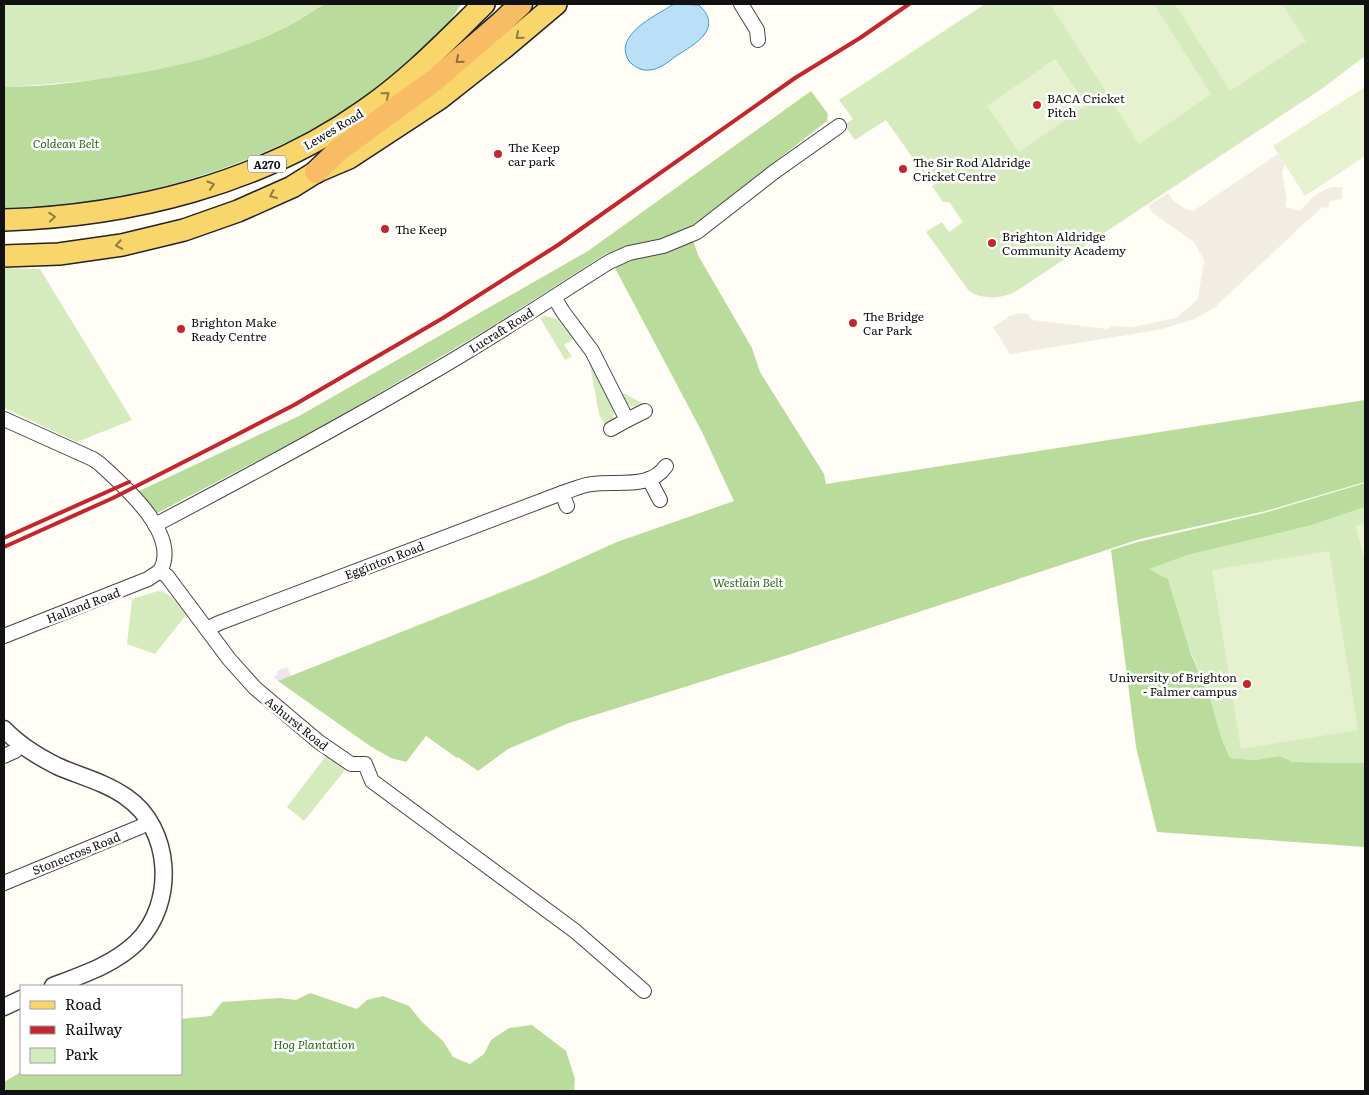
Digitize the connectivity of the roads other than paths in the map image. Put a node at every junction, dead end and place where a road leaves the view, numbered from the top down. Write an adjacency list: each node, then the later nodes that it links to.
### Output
1 (484, 4): 8 (main road, Lewes Road / A270, one-way to 1)
2 (520, 4): 7 (highway, one-way to 7)
3 (556, 4): 7 (main road, A270, one-way to 7)
4 (741, 4): 5 (street)
5 (758, 40)
6 (839, 126): 10 (street, Lucraft Road)
7 (316, 172): 9 (main road, A270, one-way to 9)
8 (4, 220)
9 (4, 256)
10 (554, 297): 13 (street); 18 (street, Lucraft Road)
11 (645, 411): 13 (street)
12 (4, 419): 18 (street)
13 (627, 420): 14 (street)
14 (611, 429)
15 (666, 466): 16 (street)
16 (650, 479): 17 (street); 20 (street, Egginton Road)
17 (660, 500)
18 (155, 525): 19 (street)
19 (160, 571): 20 (street, Ashurst Road); 21 (street, Halland Road)
20 (207, 629): 28 (street, Ashurst Road)
21 (4, 636)
22 (4, 729): 23 (street)
23 (20, 745): 24 (street); 25 (street)
24 (4, 756)
25 (148, 822): 26 (street, Stonecross Road); 27 (street)
26 (4, 883)
27 (55, 985)
28 (644, 991)
29 (20, 1000): 30 (street)
30 (4, 1007)

